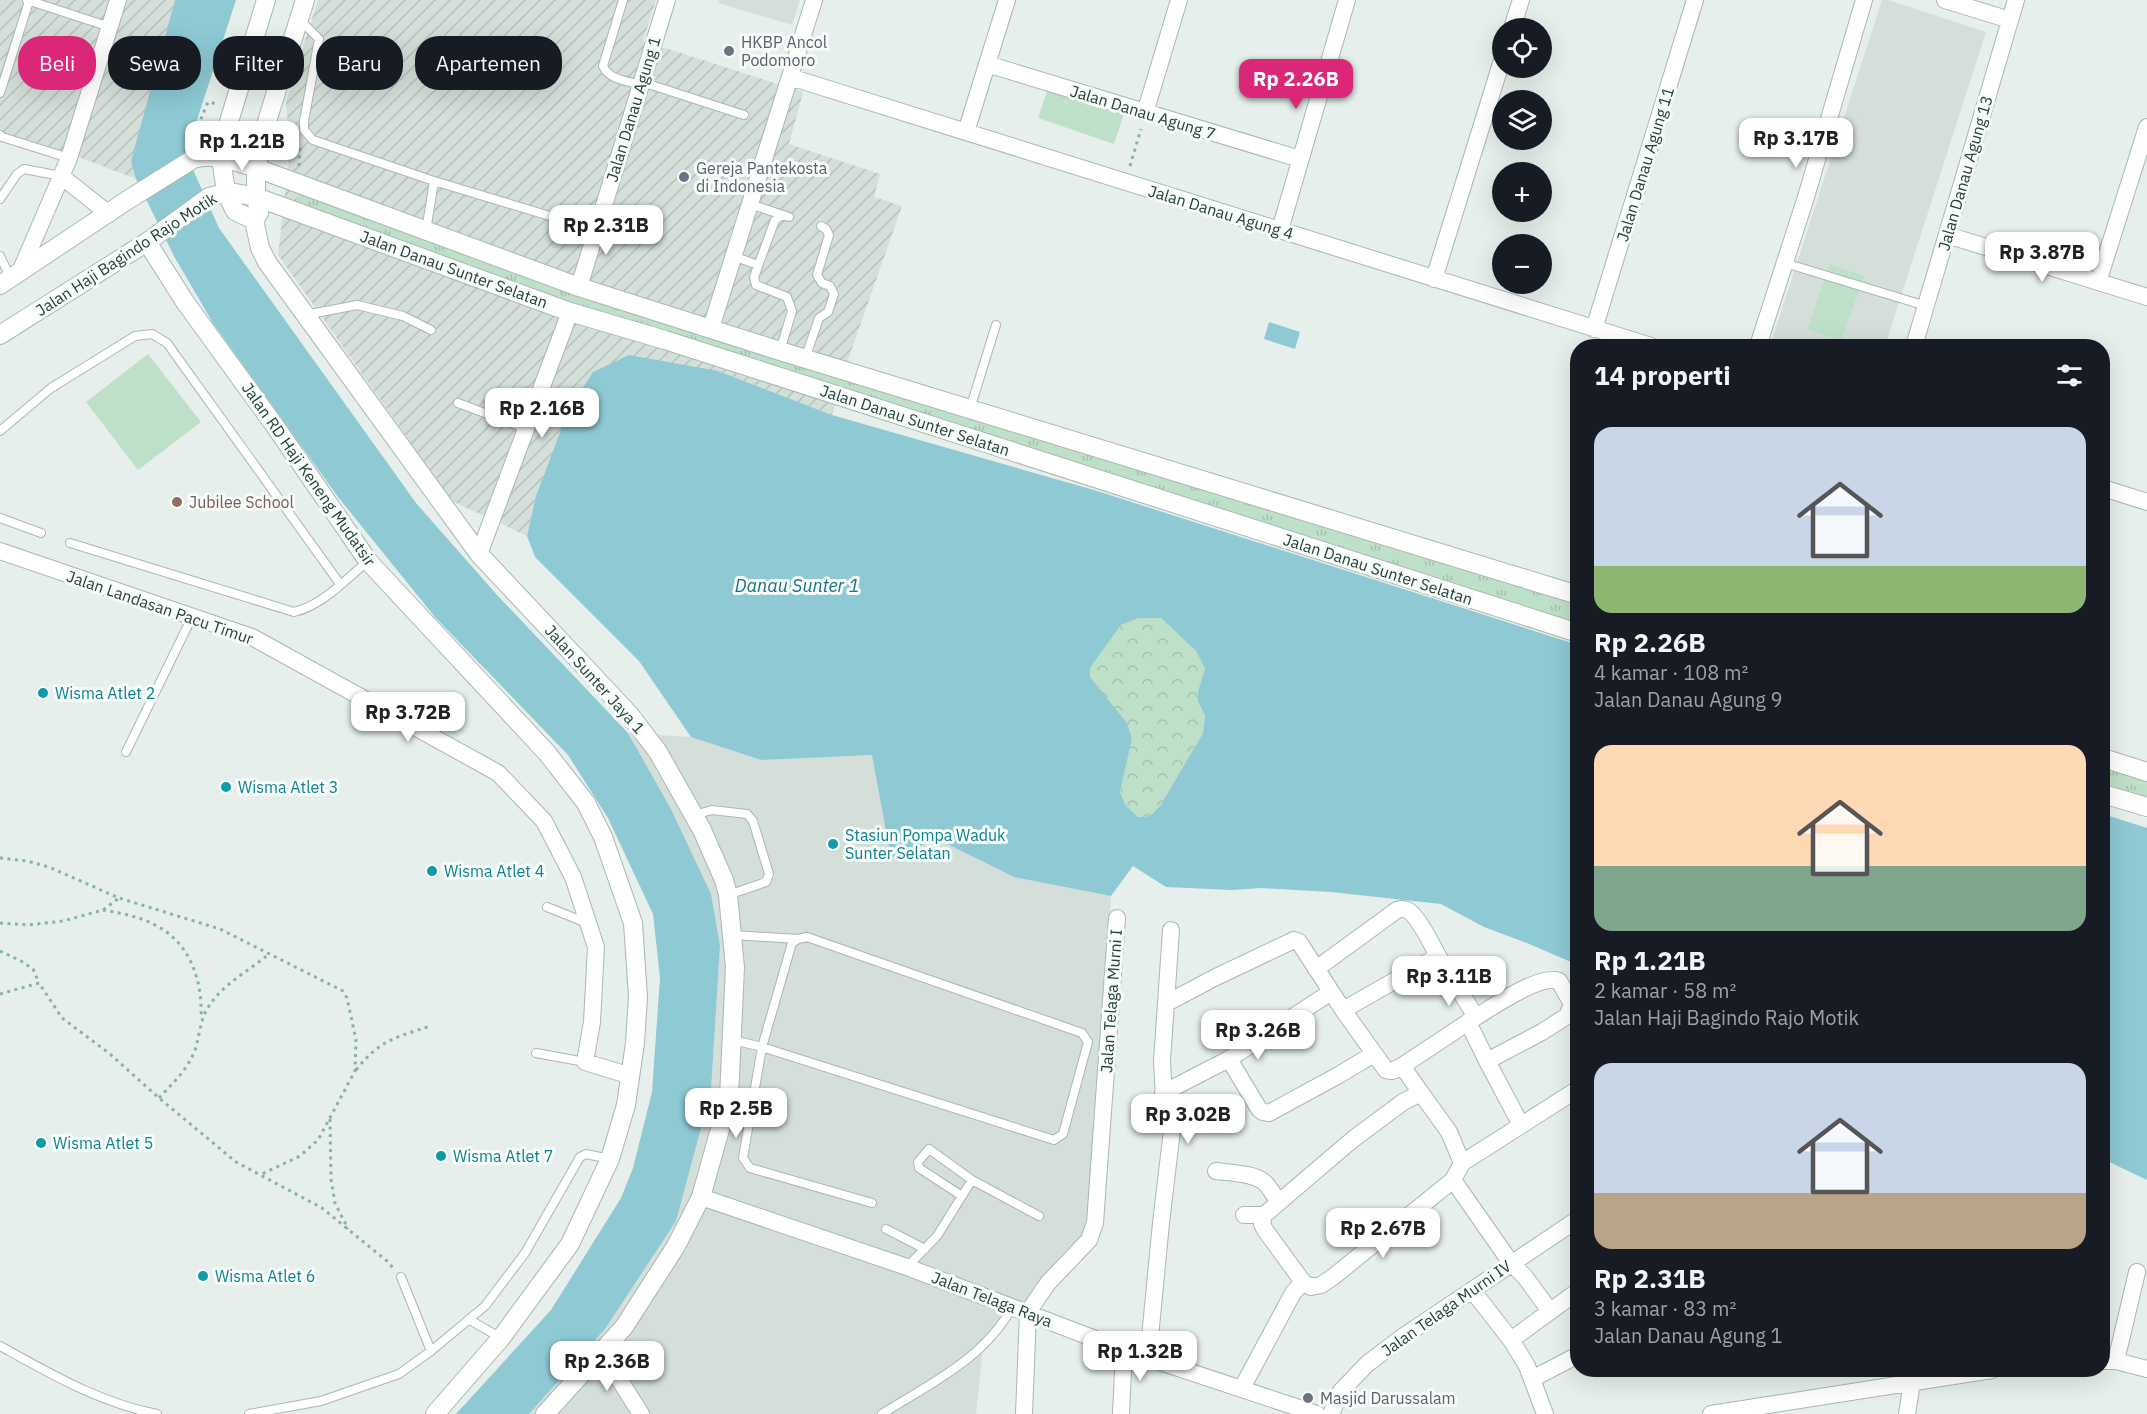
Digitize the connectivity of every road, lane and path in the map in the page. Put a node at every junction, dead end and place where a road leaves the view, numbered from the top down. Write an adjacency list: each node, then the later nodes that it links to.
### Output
1 (28, 0): 19 (lane); 24 (lane)
2 (266, 0): 25 (street)
3 (305, 0): 18 (street, Jalan Sunter Jaya 1)
4 (623, 0): 23 (lane)
5 (667, 0): 23 (street, Jalan Danau Agung 1)
6 (814, 0): 21 (street)
7 (1007, 0): 20 (street)
8 (1179, 0): 26 (street)
9 (1347, 0): 35 (street)
10 (1521, 0): 16 (street)
11 (1695, 0): 67 (street, Jalan Danau Agung 11)
12 (1864, 0): 55 (street)
13 (1945, 0): 17 (street)
14 (2016, 0): 17 (street, Jalan Danau Agung 13)
15 (116, 1): 19 (street)
16 (1515, 18)
17 (2010, 20): 51 (street, Jalan Danau Agung 13)
18 (298, 22): 36 (street, Jalan Sunter Jaya 1); 38 (lane)
19 (110, 27): 32 (street)
20 (987, 64): 26 (street, Jalan Danau Agung 7); 29 (street)
21 (790, 77): 29 (street, Jalan Danau Agung 4); 44 (street)
22 (1496, 78): 58 (street)
23 (641, 84): 27 (lane); 48 (street, Jalan Danau Agung 1)
24 (0, 93)
25 (234, 108): 33 (street); 34 (path)
26 (1145, 113): 35 (street, Jalan Danau Agung 7); 39 (path)
27 (744, 115)
28 (2147, 127): 59 (street)
29 (966, 132): 39 (street, Jalan Danau Agung 4)
30 (0, 135): 32 (lane)
31 (300, 141): 40 (path)
32 (69, 158): 37 (street)
33 (221, 158): 34 (street); 36 (street); 41 (street)
34 (194, 159): 45 (street)
35 (1300, 159): 49 (street)
36 (256, 168): 40 (street, Jalan Danau Sunter Selatan); 42 (street, Jalan Sunter Jaya 1)
37 (61, 176): 43 (lane); 45 (street); 57 (street)
38 (434, 181): 48 (lane); 50 (lane)
39 (1125, 182): 49 (street, Jalan Danau Agung 4)
40 (299, 184): 50 (street, Jalan Danau Sunter Selatan)
41 (226, 192): 42 (street, Jalan Haji Bagindo Rajo Motik); 46 (street); 52 (street, Jalan Haji Bagindo Rajo Motik)
42 (256, 197): 46 (street, Jalan Sunter Jaya 1); 63 (street, Jalan Danau Sunter Selatan)
43 (0, 199)
44 (750, 204): 54 (street); 56 (lane)
45 (109, 214): 57 (street)
46 (254, 220): 64 (street, Jalan Sunter Jaya 1)
47 (821, 226): 74 (lane)
48 (596, 230): 60 (street, Jalan Danau Agung 1)
49 (1280, 230): 58 (street, Jalan Danau Agung 4)
50 (426, 231): 60 (street, Jalan Danau Sunter Selatan)
51 (1947, 235): 59 (street); 62 (street, Jalan Danau Agung 13)
52 (153, 238): 69 (street, Jalan Haji Bagindo Rajo Motik); 86 (street, Jalan RD Haji Keneng Mudatsir)
53 (0, 256): 57 (lane)
54 (734, 256): 56 (lane); 66 (street)
55 (1785, 263): 62 (lane); 71 (street)
56 (758, 265): 73 (lane)
57 (11, 279)
58 (1434, 279): 67 (street, Jalan Danau Agung 4)
59 (2098, 282): 61 (street)
60 (579, 287): 66 (street, Jalan Danau Sunter Selatan)
61 (2147, 297)
62 (1926, 306): 72 (street, Jalan Danau Agung 13)
63 (570, 312): 77 (street); 90 (street, Jalan Danau Sunter Selatan)
64 (304, 315): 68 (lane); 85 (street, Jalan Sunter Jaya 1)
65 (996, 325): 76 (lane)
66 (711, 328): 73 (street, Jalan Danau Sunter Selatan)
67 (1594, 328): 70 (street, Jalan Danau Agung 4)
68 (431, 330)
69 (0, 335)
70 (1629, 339)
71 (1760, 339)
72 (1916, 339)
73 (780, 351): 74 (street, Jalan Danau Sunter Selatan)
74 (805, 359): 76 (street, Jalan Danau Sunter Selatan)
75 (458, 403): 77 (lane)
76 (970, 410): 88 (street, Jalan Danau Sunter Selatan)
77 (527, 429): 85 (street)
78 (0, 431): 87 (lane)
79 (2110, 490): 80 (street)
80 (2147, 502)
81 (0, 518): 82 (lane)
82 (41, 533)
83 (70, 543): 87 (lane)
84 (0, 551): 89 (street, Jalan Landasan Pacu Timur)
85 (479, 554): 96 (street, Jalan Sunter Jaya 1)
86 (368, 561): 87 (lane); 131 (street, Jalan RD Haji Keneng Mudatsir)
87 (340, 584)
88 (1570, 593)
89 (192, 617): 91 (lane); 104 (street, Jalan Landasan Pacu Timur)
90 (1570, 630)
91 (126, 752)
92 (2110, 760): 93 (street)
93 (2147, 772)
94 (2110, 796): 95 (street)
95 (2147, 807)
96 (694, 816): 98 (street, Jalan Sunter Jaya 1); 98 (lane)
97 (0, 858): 99 (path)
98 (728, 895): 106 (street, Jalan Sunter Jaya 1)
99 (119, 898): 101 (path); 109 (path)
100 (547, 907): 104 (lane)
101 (103, 910): 103 (path); 120 (path)
102 (1117, 918): 162 (street, Jalan Telaga Murni I)
103 (0, 923)
104 (588, 923): 128 (street, Jalan Landasan Pacu Timur)
105 (1171, 930): 116 (street)
106 (733, 935): 107 (lane); 122 (street, Jalan Sunter Jaya 1)
107 (798, 939): 123 (lane); 123 (lane)
108 (0, 951): 112 (path)
109 (270, 954): 120 (path); 130 (path)
110 (1438, 956): 111 (street); 118 (street); 119 (street)
111 (1316, 969): 113 (street); 116 (street)
112 (39, 984): 114 (path); 135 (path)
113 (1331, 992): 118 (street); 126 (street)
114 (0, 994)
115 (1570, 1000): 119 (street)
116 (1167, 1003): 132 (street)
117 (1570, 1009): 127 (street)
118 (1343, 1010): 125 (street)
119 (1472, 1019): 127 (street); 129 (street)
120 (201, 1023): 135 (path)
121 (430, 1026): 130 (path)
122 (733, 1040): 123 (lane); 145 (street, Jalan Sunter Jaya 1)
123 (762, 1047): 147 (lane)
124 (536, 1053): 128 (lane)
125 (1374, 1054): 126 (street); 129 (street)
126 (1229, 1059): 132 (street)
127 (1487, 1061): 137 (street)
128 (585, 1062): 131 (street)
129 (1402, 1066): 133 (street)
130 (355, 1071): 136 (path)
131 (631, 1076): 138 (street, Jalan RD Haji Keneng Mudatsir)
132 (1163, 1093): 171 (street)
133 (1421, 1093): 139 (street); 146 (street)
134 (1570, 1094): 137 (street)
135 (159, 1098): 141 (path)
136 (330, 1117): 141 (path); 153 (path)
137 (1521, 1125): 139 (street)
138 (610, 1160): 164 (lane); 165 (street, Jalan RD Haji Keneng Mudatsir)
139 (1462, 1163): 143 (street)
140 (1216, 1172): 146 (street)
141 (260, 1175): 153 (path)
142 (972, 1180): 144 (lane); 144 (lane); 150 (lane)
143 (1453, 1180): 155 (street); 159 (street)
144 (962, 1196): 154 (lane)
145 (701, 1197): 156 (street, Jalan Telaga Raya); 170 (street, Jalan Sunter Jaya 1)
146 (1279, 1202): 149 (street)
147 (872, 1203)
148 (1244, 1215): 149 (street)
149 (1264, 1215): 159 (street)
150 (1039, 1216)
151 (1570, 1224): 155 (street, Jalan Telaga Murni IV)
152 (886, 1228): 154 (lane)
153 (349, 1231): 158 (path)
154 (925, 1248): 156 (lane)
155 (1511, 1263): 160 (street, Jalan Telaga Murni IV); 163 (street)
156 (907, 1267): 162 (street, Jalan Telaga Raya)
157 (2137, 1272): 173 (street)
158 (400, 1277): 169 (lane)
159 (1303, 1282): 178 (street)
160 (1472, 1290): 166 (street); 188 (street, Jalan Telaga Murni IV)
161 (1570, 1297): 163 (street)
162 (1021, 1309): 168 (street, Jalan Telaga Raya); 184 (lane); 185 (street)
163 (1550, 1311): 166 (street)
164 (470, 1320): 165 (lane); 169 (lane)
165 (501, 1338): 181 (street, Jalan RD Haji Keneng Mudatsir)
166 (1511, 1340): 176 (street)
167 (0, 1346): 179 (lane)
168 (1124, 1350): 171 (street, Jalan Telaga Raya); 186 (street)
169 (430, 1351): 180 (lane)
170 (602, 1352): 182 (street, Jalan Sunter Jaya 1); 183 (street)
171 (1148, 1358): 178 (street, Jalan Telaga Raya)
172 (1570, 1359): 176 (street)
173 (2110, 1361): 174 (street)
174 (2147, 1369)
175 (1945, 1377): 177 (street)
176 (1532, 1379): 189 (street)
177 (1912, 1382): 190 (street); 191 (street)
178 (1242, 1388): 187 (street, Jalan Telaga Raya)
179 (157, 1414)
180 (249, 1414)
181 (435, 1414)
182 (545, 1414)
183 (641, 1414)
184 (882, 1414)
185 (1024, 1414)
186 (1121, 1414)
187 (1317, 1414)
188 (1331, 1414)
189 (1545, 1414)
190 (1710, 1414)
191 (1907, 1414)

